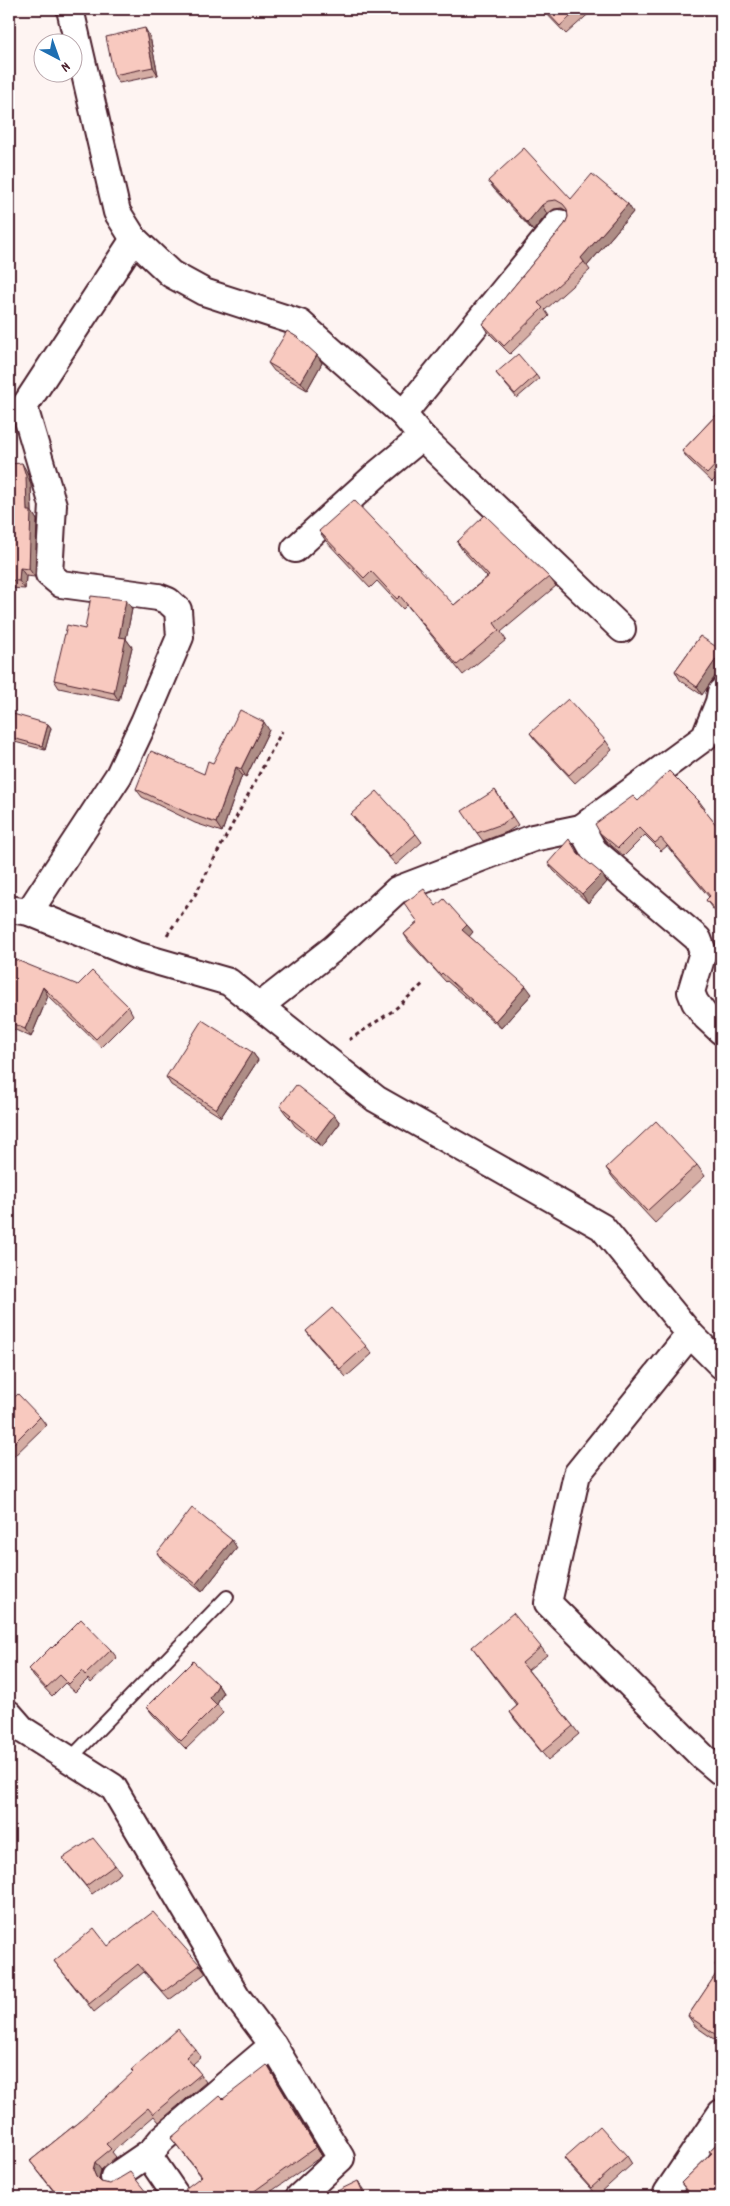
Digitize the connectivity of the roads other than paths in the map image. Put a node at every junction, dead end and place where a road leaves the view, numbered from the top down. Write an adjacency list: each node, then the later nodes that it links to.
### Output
1 (70, 9): 3 (street)
2 (559, 223): 4 (street)
3 (134, 239): 4 (street); 10 (street)
4 (403, 414): 5 (street)
5 (422, 437): 6 (street); 7 (street)
6 (295, 549)
7 (622, 629)
8 (721, 692): 9 (street)
9 (581, 828): 11 (street); 12 (street)
10 (19, 911): 11 (street)
11 (260, 1006): 13 (street)
12 (721, 1030)
13 (690, 1334): 14 (street); 18 (street)
14 (721, 1365)
15 (227, 1598): 17 (lane)
16 (9, 1714): 17 (street)
17 (69, 1760): 19 (street)
18 (721, 1772)
19 (273, 2045): 21 (street); 25 (street)
20 (721, 2113): 23 (street)
21 (152, 2151): 22 (street); 24 (street)
22 (114, 2177)
23 (667, 2193)
24 (177, 2197)
25 (299, 2197)

